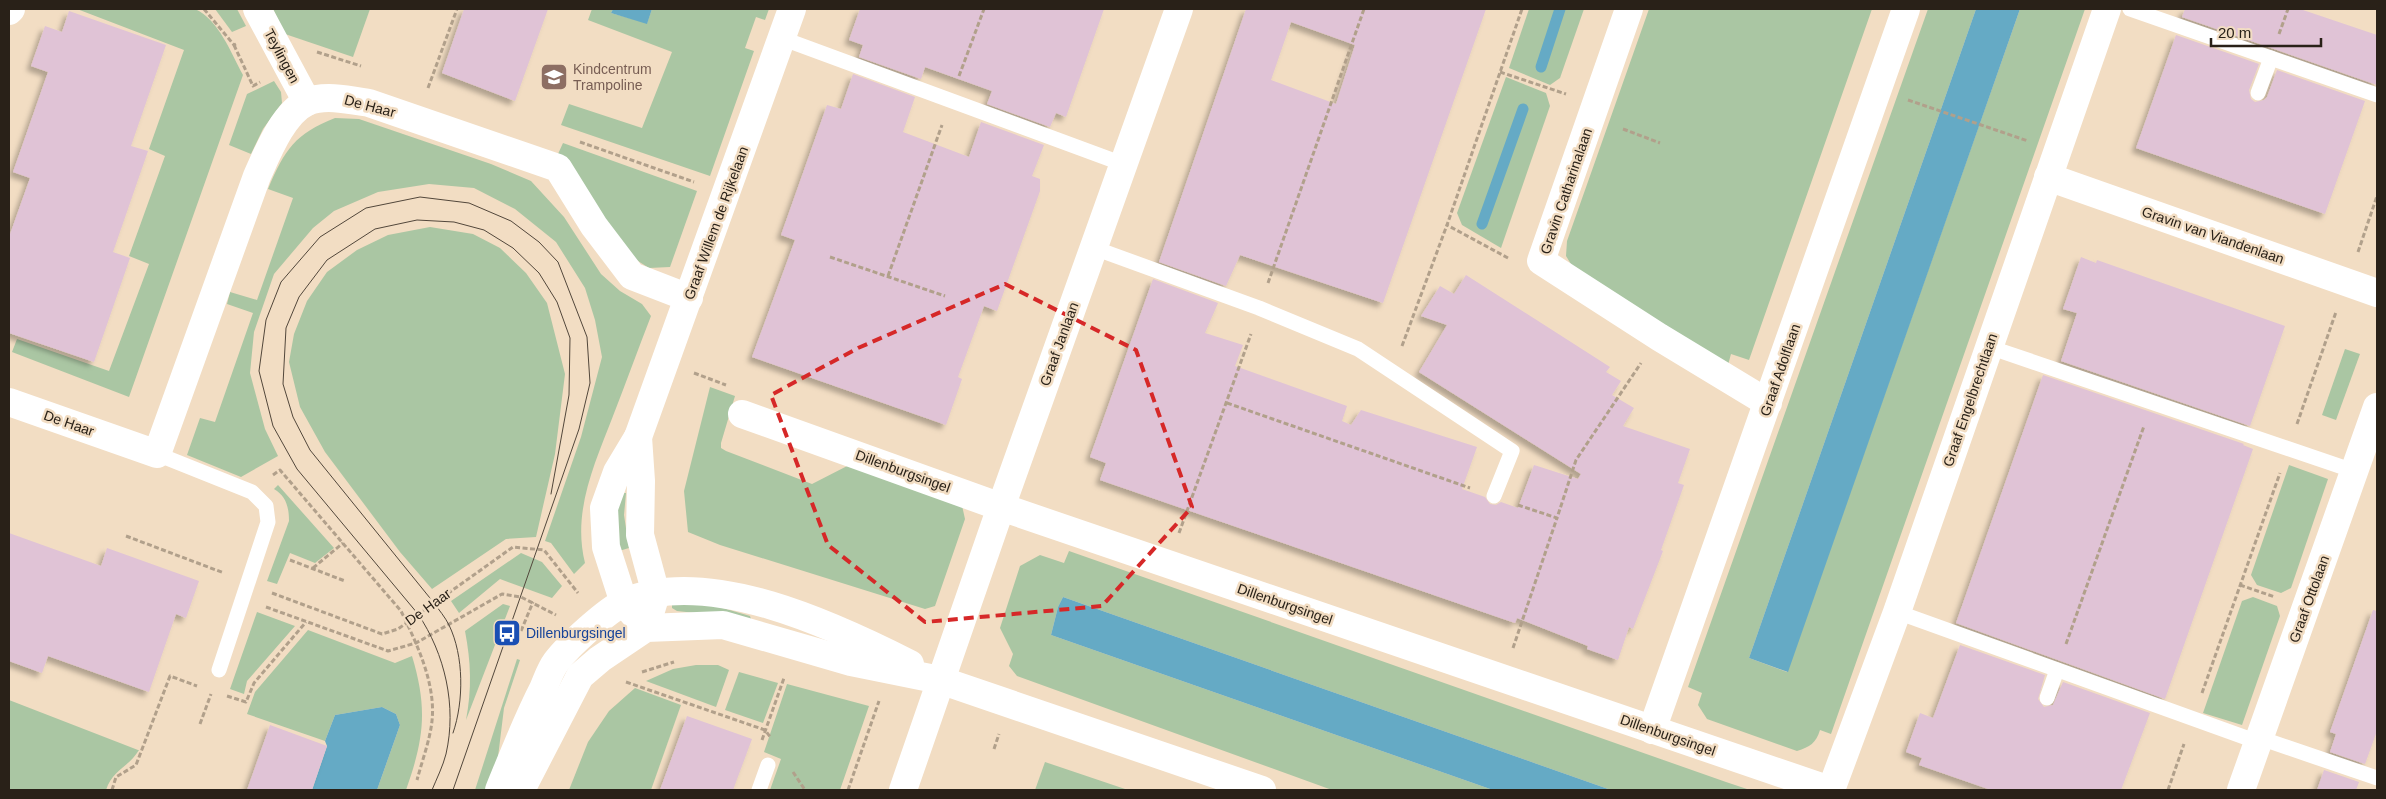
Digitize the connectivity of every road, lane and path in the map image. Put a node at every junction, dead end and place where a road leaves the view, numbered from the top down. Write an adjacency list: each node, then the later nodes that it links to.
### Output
1 (257, 9): 18 (street, Teylingen)
2 (457, 9): 14 (path)
3 (792, 9): 11 (street, Graaf Willem de Rijkelaan)
4 (984, 9): 17 (path)
5 (1179, 9): 23 (street, Graaf Janlaan)
6 (1522, 9): 13 (path)
7 (1629, 9): 20 (street, Gravin Catharinalaan)
8 (1906, 9): 39 (street, Graaf Adolflaan)
9 (2107, 9): 24 (street, Graaf Engelbrechtlaan)
10 (2130, 9): 12 (lane)
11 (781, 38): 17 (lane); 34 (street, Graaf Willem de Rijkelaan)
12 (2271, 58): 15 (lane); 16 (lane)
13 (1500, 72): 20 (path); 26 (path)
14 (428, 88)
15 (2258, 93)
16 (2377, 96)
17 (950, 101): 23 (lane); 30 (path)
18 (307, 102): 34 (street, De Haar); 44 (street)
19 (1920, 105): 21 (path)
20 (1594, 111): 22 (path); 29 (street, Gravin Catharinalaan)
21 (1994, 130)
22 (1660, 143)
23 (1123, 164): 27 (street, Graaf Janlaan)
24 (2048, 177): 31 (street, Gravin van Viandenlaan); 35 (street, Graaf Engelbrechtlaan)
25 (2377, 196): 31 (path)
26 (1447, 225): 29 (path); 36 (path)
27 (1094, 248): 36 (lane); 48 (street, Graaf Janlaan)
28 (830, 257): 30 (path)
29 (1541, 261): 39 (street, Gravin Catharinalaan)
30 (888, 276): 33 (path)
31 (2347, 282): 32 (street, Gravin van Viandenlaan); 43 (path)
32 (2377, 293)
33 (945, 296)
34 (689, 298): 42 (street, Graaf Willem de Rijkelaan)
35 (1988, 346): 38 (lane); 60 (street, Graaf Engelbrechtlaan)
36 (1392, 372): 47 (lane)
37 (9, 402): 44 (street, De Haar)
38 (2152, 402): 43 (lane); 71 (path)
39 (1768, 403): 83 (street, Graaf Adolflaan)
40 (2377, 407): 45 (street, Graaf Ottolaan)
41 (742, 414): 48 (street, Dillenburgsingel)
42 (638, 437): 56 (street, Graaf Willem de Rijkelaan); 59 (street, Graaf Willem de Rijkelaan)
43 (2288, 448): 45 (lane); 80 (path)
44 (157, 454): 46 (lane, De Haar)
45 (2354, 471): 84 (street, Graaf Ottolaan)
46 (252, 492): 51 (path); 55 (lane)
47 (1494, 496)
48 (1001, 507): 73 (street, Dillenburgsingel); 74 (street, Graaf Janlaan)
49 (1557, 518): 73 (path)
50 (126, 536): 55 (path)
51 (343, 543): 53 (path); 62 (path)
52 (290, 560): 53 (path)
53 (312, 569): 54 (path)
54 (345, 581)
55 (246, 587): 61 (path); 62 (path, De Haar); 70 (lane)
56 (656, 594): 59 (street); 63 (street); 74 (street)
57 (583, 600): 62 (path, De Haar)
58 (533, 602): 64 (path); 65 (path); 66 (path)
59 (624, 603): 63 (street, Graaf Willem de Rijkelaan); 65 (street)
60 (1897, 612): 71 (lane); 96 (street, Graaf Engelbrechtlaan)
61 (306, 622): 66 (path); 75 (path)
62 (407, 622): 66 (path)
63 (646, 628): 67 (street); 68 (street)
64 (522, 631)
65 (579, 636): 90 (street)
66 (416, 643): 88 (path)
67 (795, 646): 74 (street); 82 (path)
68 (600, 659): 82 (path); 91 (street)
69 (677, 661): 72 (path)
70 (219, 670): 75 (path)
71 (2057, 670): 78 (lane); 80 (lane)
72 (640, 673)
73 (1502, 679): 83 (street, Dillenburgsingel)
74 (940, 680): 94 (street, Graaf Janlaan); 95 (street)
75 (212, 691): 81 (path); 89 (path)
76 (870, 698): 79 (path)
77 (888, 698): 79 (path)
78 (2047, 698)
79 (879, 701): 93 (path)
80 (2193, 719): 84 (lane); 97 (path)
81 (200, 724)
82 (765, 730): 85 (path)
83 (1652, 730): 96 (street, Dillenburgsingel)
84 (2259, 740): 87 (lane); 98 (street, Graaf Ottolaan)
85 (761, 744)
86 (768, 766): 92 (lane)
87 (2377, 778)
88 (417, 780)
89 (112, 790)
90 (499, 790)
91 (521, 790)
92 (759, 790)
93 (848, 790)
94 (903, 790)
95 (1262, 790)
96 (1831, 790)
97 (2168, 790)
98 (2241, 790)

